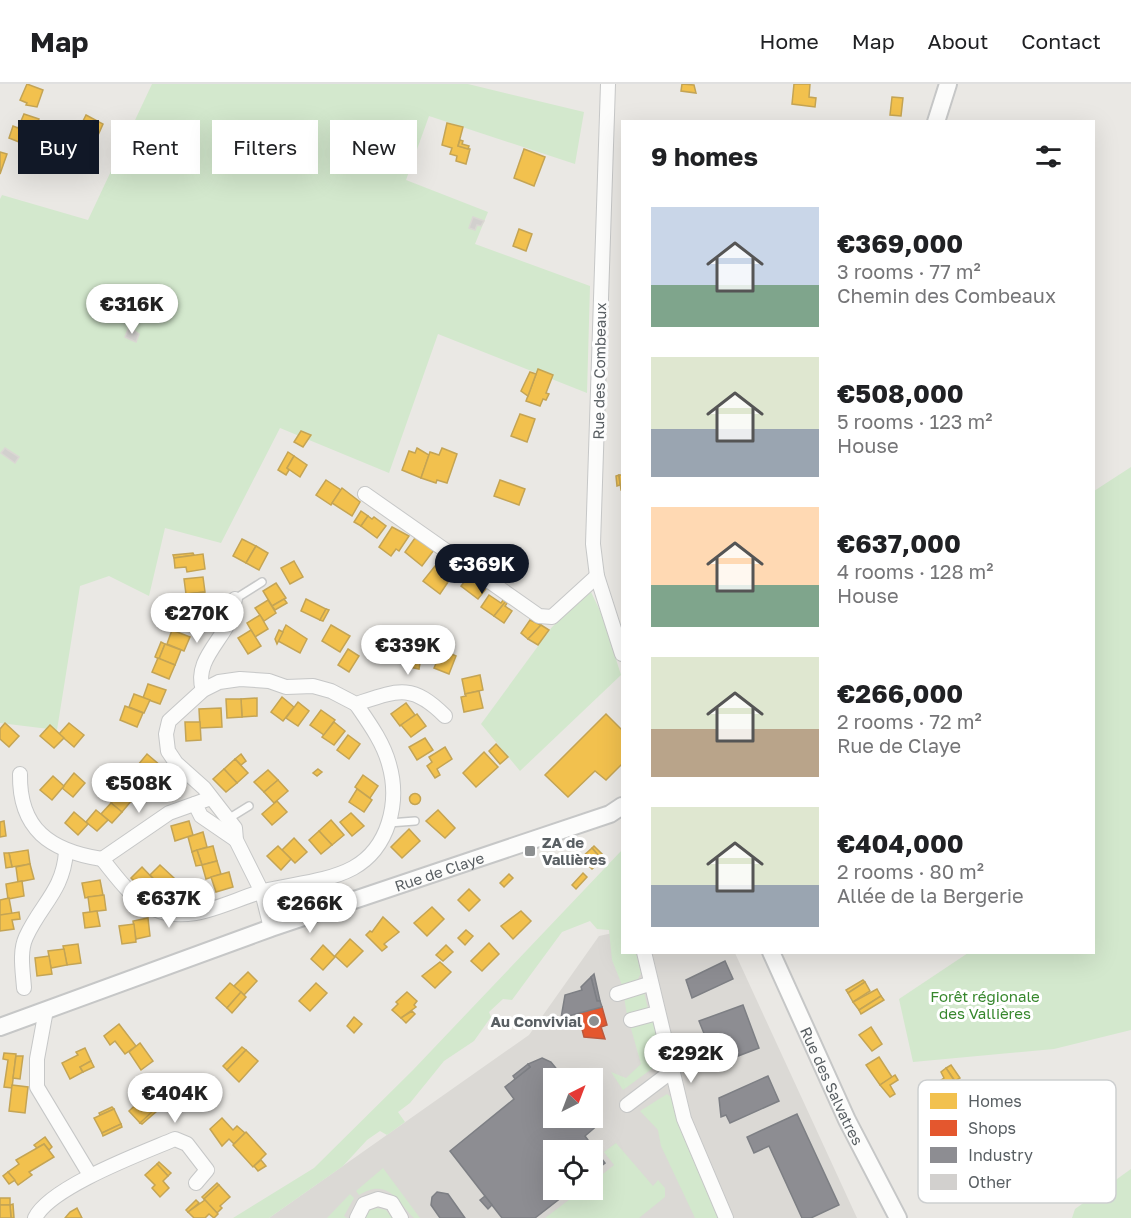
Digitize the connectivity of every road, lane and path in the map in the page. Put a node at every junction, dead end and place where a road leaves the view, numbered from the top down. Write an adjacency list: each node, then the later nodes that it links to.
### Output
1 (608, 84): 5 (street, Rue des Combeaux)
2 (948, 84): 3 (street)
3 (937, 120)
4 (365, 494): 5 (street)
5 (597, 576): 8 (street, Rue des Combeaux)
6 (262, 582): 7 (lane)
7 (235, 599): 9 (street)
8 (621, 651)
9 (203, 690): 10 (street); 13 (street)
10 (356, 704): 11 (street); 19 (street)
11 (445, 716)
12 (20, 774): 21 (street)
13 (211, 798): 14 (street); 17 (street)
14 (195, 804): 20 (street); 22 (street)
15 (249, 806): 17 (lane)
16 (618, 812): 24 (street, Rue de Claye)
17 (228, 819): 20 (street)
18 (415, 821): 19 (lane)
19 (389, 822): 23 (street)
20 (236, 840): 23 (street)
21 (66, 852): 22 (street); 28 (street)
22 (102, 859): 23 (street)
23 (262, 892): 24 (street)
24 (271, 928): 30 (street, Rue de Claye)
25 (644, 954): 27 (street)
26 (772, 954): 42 (street, Rue des Salvatres)
27 (650, 984): 29 (street); 31 (street)
28 (24, 988)
29 (617, 994)
30 (46, 1010): 33 (street, Rue de Claye); 36 (street)
31 (657, 1013): 32 (street); 34 (street)
32 (631, 1020)
33 (0, 1027)
34 (672, 1071): 35 (street); 41 (street)
35 (627, 1104)
36 (90, 1175): 37 (street); 39 (street)
37 (196, 1183)
38 (403, 1217): 40 (street)
39 (35, 1218)
40 (357, 1218)
41 (726, 1218)
42 (898, 1218)

